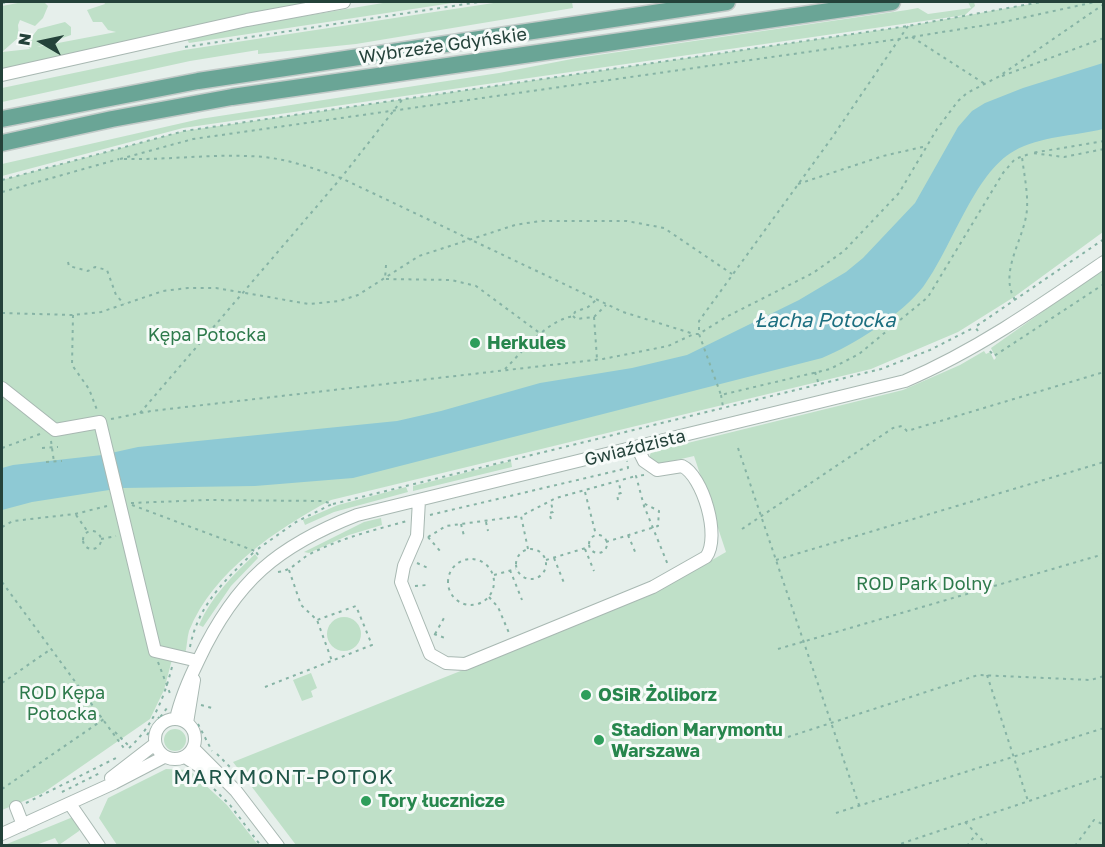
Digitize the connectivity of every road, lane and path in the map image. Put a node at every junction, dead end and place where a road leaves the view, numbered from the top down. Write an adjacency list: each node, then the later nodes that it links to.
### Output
1 (9, 2): 8 (path)
2 (344, 2): 15 (street)
3 (479, 2): 14 (path)
4 (727, 2): 20 (main road, Wybrzeże Gdyńskie)
5 (892, 2): 22 (main road, Wybrzeże Gdyńskie)
6 (1041, 2): 10 (path)
7 (1095, 2): 11 (path)
8 (2, 3)
9 (1104, 4): 16 (path)
10 (908, 26): 13 (path); 18 (path)
11 (912, 37): 13 (path); 17 (path)
12 (1104, 38): 16 (path)
13 (899, 39): 19 (path); 30 (path)
14 (179, 48)
15 (2, 75)
16 (998, 77): 17 (path)
17 (985, 84): 23 (path)
18 (403, 99): 19 (path); 29 (path)
19 (394, 111): 27 (path); 28 (path)
20 (2, 119)
21 (1104, 141): 25 (path)
22 (2, 143)
23 (927, 146): 30 (path); 52 (path)
24 (1104, 149): 25 (path)
25 (1032, 153): 26 (path)
26 (1022, 156): 42 (path); 55 (path)
27 (120, 159): 28 (path); 31 (path)
28 (340, 178): 32 (path); 40 (path)
29 (2, 180)
30 (798, 184): 38 (path)
31 (2, 192)
32 (468, 240): 34 (path); 38 (path); 41 (path)
33 (422, 250): 34 (path)
34 (428, 253): 39 (path)
35 (68, 262): 43 (path)
36 (1104, 262): 67 (street, Gwiaździsta)
37 (386, 265): 39 (path)
38 (733, 274): 52 (path)
39 (385, 279): 40 (path); 50 (path)
40 (242, 293): 43 (path); 61 (path)
41 (596, 300): 44 (path); 47 (path)
42 (1015, 300)
43 (124, 304): 46 (path)
44 (607, 304): 48 (path); 51 (path)
45 (2, 313): 46 (path)
46 (73, 315): 62 (path)
47 (573, 316): 48 (path); 50 (path)
48 (594, 317): 53 (path)
49 (975, 327): 57 (path)
50 (541, 334): 54 (path)
51 (694, 334): 52 (path); 53 (path)
52 (699, 334): 59 (path)
53 (597, 360): 54 (path)
54 (504, 369): 61 (path)
55 (815, 372): 57 (path); 59 (path)
56 (1104, 372): 88 (path)
57 (819, 385): 60 (path)
58 (2, 388): 63 (street)
59 (721, 395): 60 (path)
60 (723, 407): 64 (path)
61 (140, 413): 62 (path)
62 (100, 422): 63 (street); 80 (street)
63 (55, 430): 68 (path)
64 (620, 432): 71 (path); 85 (path)
65 (52, 447): 66 (path); 69 (path); 74 (path)
66 (58, 447)
67 (637, 447): 71 (street, Gwiaździsta); 76 (street)
68 (2, 448)
69 (42, 448)
70 (738, 448): 88 (path)
71 (624, 450): 81 (street, Gwiaździsta); 89 (path)
72 (62, 461): 74 (path)
73 (46, 462): 74 (path)
74 (54, 462)
75 (1104, 462): 112 (path)
76 (655, 469): 77 (path); 121 (street)
77 (636, 476): 78 (path); 84 (path)
78 (619, 482): 79 (path); 82 (path)
79 (585, 490): 83 (path); 101 (path)
80 (118, 498): 86 (path); 98 (street)
81 (419, 500): 89 (street); 139 (street, Gwiaździsta)
82 (618, 500)
83 (551, 501): 87 (path); 90 (path)
84 (643, 503): 94 (path); 94 (path)
85 (333, 504): 85 (path)
86 (75, 514): 93 (path); 97 (path)
87 (521, 516): 91 (path); 106 (path)
88 (762, 516): 95 (path); 112 (path)
89 (419, 518): 116 (path); 134 (street)
90 (551, 519)
91 (486, 520): 92 (path); 96 (path)
92 (460, 523): 100 (path); 107 (path)
93 (2, 527)
94 (652, 528): 99 (path); 121 (path)
95 (742, 529)
96 (488, 531)
97 (88, 532): 102 (path); 102 (path)
98 (127, 533): 102 (path); 137 (street)
99 (628, 535): 103 (path); 108 (path)
100 (464, 536)
101 (596, 536): 103 (path); 104 (path)
102 (101, 538)
103 (606, 542): 104 (path)
104 (590, 546): 105 (path)
105 (585, 548): 110 (path); 118 (path)
106 (528, 549): 111 (path); 115 (path)
107 (440, 551)
108 (636, 554)
109 (1104, 554): 133 (path)
110 (554, 558): 111 (path); 123 (path)
111 (546, 560): 115 (path)
112 (776, 560): 133 (path)
113 (411, 561): 114 (path)
114 (428, 568)
115 (516, 569): 117 (path)
116 (289, 570): 119 (path); 129 (path)
117 (510, 570): 120 (path); 127 (path)
118 (594, 571)
119 (275, 572)
120 (494, 575): 126 (path); 126 (path)
121 (672, 576): 134 (street)
122 (2, 582): 135 (path)
123 (564, 583)
124 (427, 585): 125 (path)
125 (408, 587)
126 (489, 597): 134 (path)
127 (522, 600)
128 (444, 618): 130 (path)
129 (317, 620): 140 (path); 140 (path)
130 (435, 634): 131 (path); 132 (path)
131 (429, 636)
132 (445, 638)
133 (804, 641): 136 (path); 151 (path)
134 (513, 644)
135 (51, 648): 143 (path); 148 (path)
136 (778, 649)
137 (155, 651): 138 (street); 145 (path)
138 (175, 656): 139 (street); 145 (path)
139 (198, 661): 150 (street, Gwiaździsta)
140 (332, 661): 144 (path)
141 (987, 675): 142 (path); 151 (path); 160 (path)
142 (1104, 676)
143 (2, 683)
144 (265, 687)
145 (167, 689): 149 (path)
146 (207, 707): 147 (path)
147 (212, 708)
148 (104, 719): 152 (path); 164 (path)
149 (160, 719): 150 (street); 155 (street); 156 (path)
150 (182, 721): 157 (street)
151 (831, 723): 154 (path); 169 (path)
152 (110, 728): 156 (path); 158 (path)
153 (1104, 728): 160 (path)
154 (788, 736)
155 (155, 744): 158 (street); 159 (street)
156 (130, 747): 158 (path); 158 (path)
157 (189, 752): 159 (street); 179 (street)
158 (130, 756): 166 (street); 170 (path)
159 (164, 757): 166 (street)
160 (1012, 757): 167 (path); 169 (path)
161 (103, 772): 165 (path)
162 (1104, 776): 167 (path)
163 (207, 783): 178 (path)
164 (2, 789)
165 (62, 792)
166 (86, 796): 168 (street)
167 (1028, 801): 172 (path)
168 (70, 804): 173 (street); 177 (street)
169 (860, 805): 171 (path)
170 (16, 807): 173 (street)
171 (836, 813)
172 (965, 822): 176 (path); 180 (path)
173 (23, 825): 175 (street)
174 (1104, 825): 183 (path)
175 (2, 834)
176 (976, 834): 181 (path); 182 (path)
177 (99, 846)
178 (261, 846)
179 (278, 846)
180 (894, 846)
181 (967, 846)
182 (988, 846)
183 (1075, 846)

